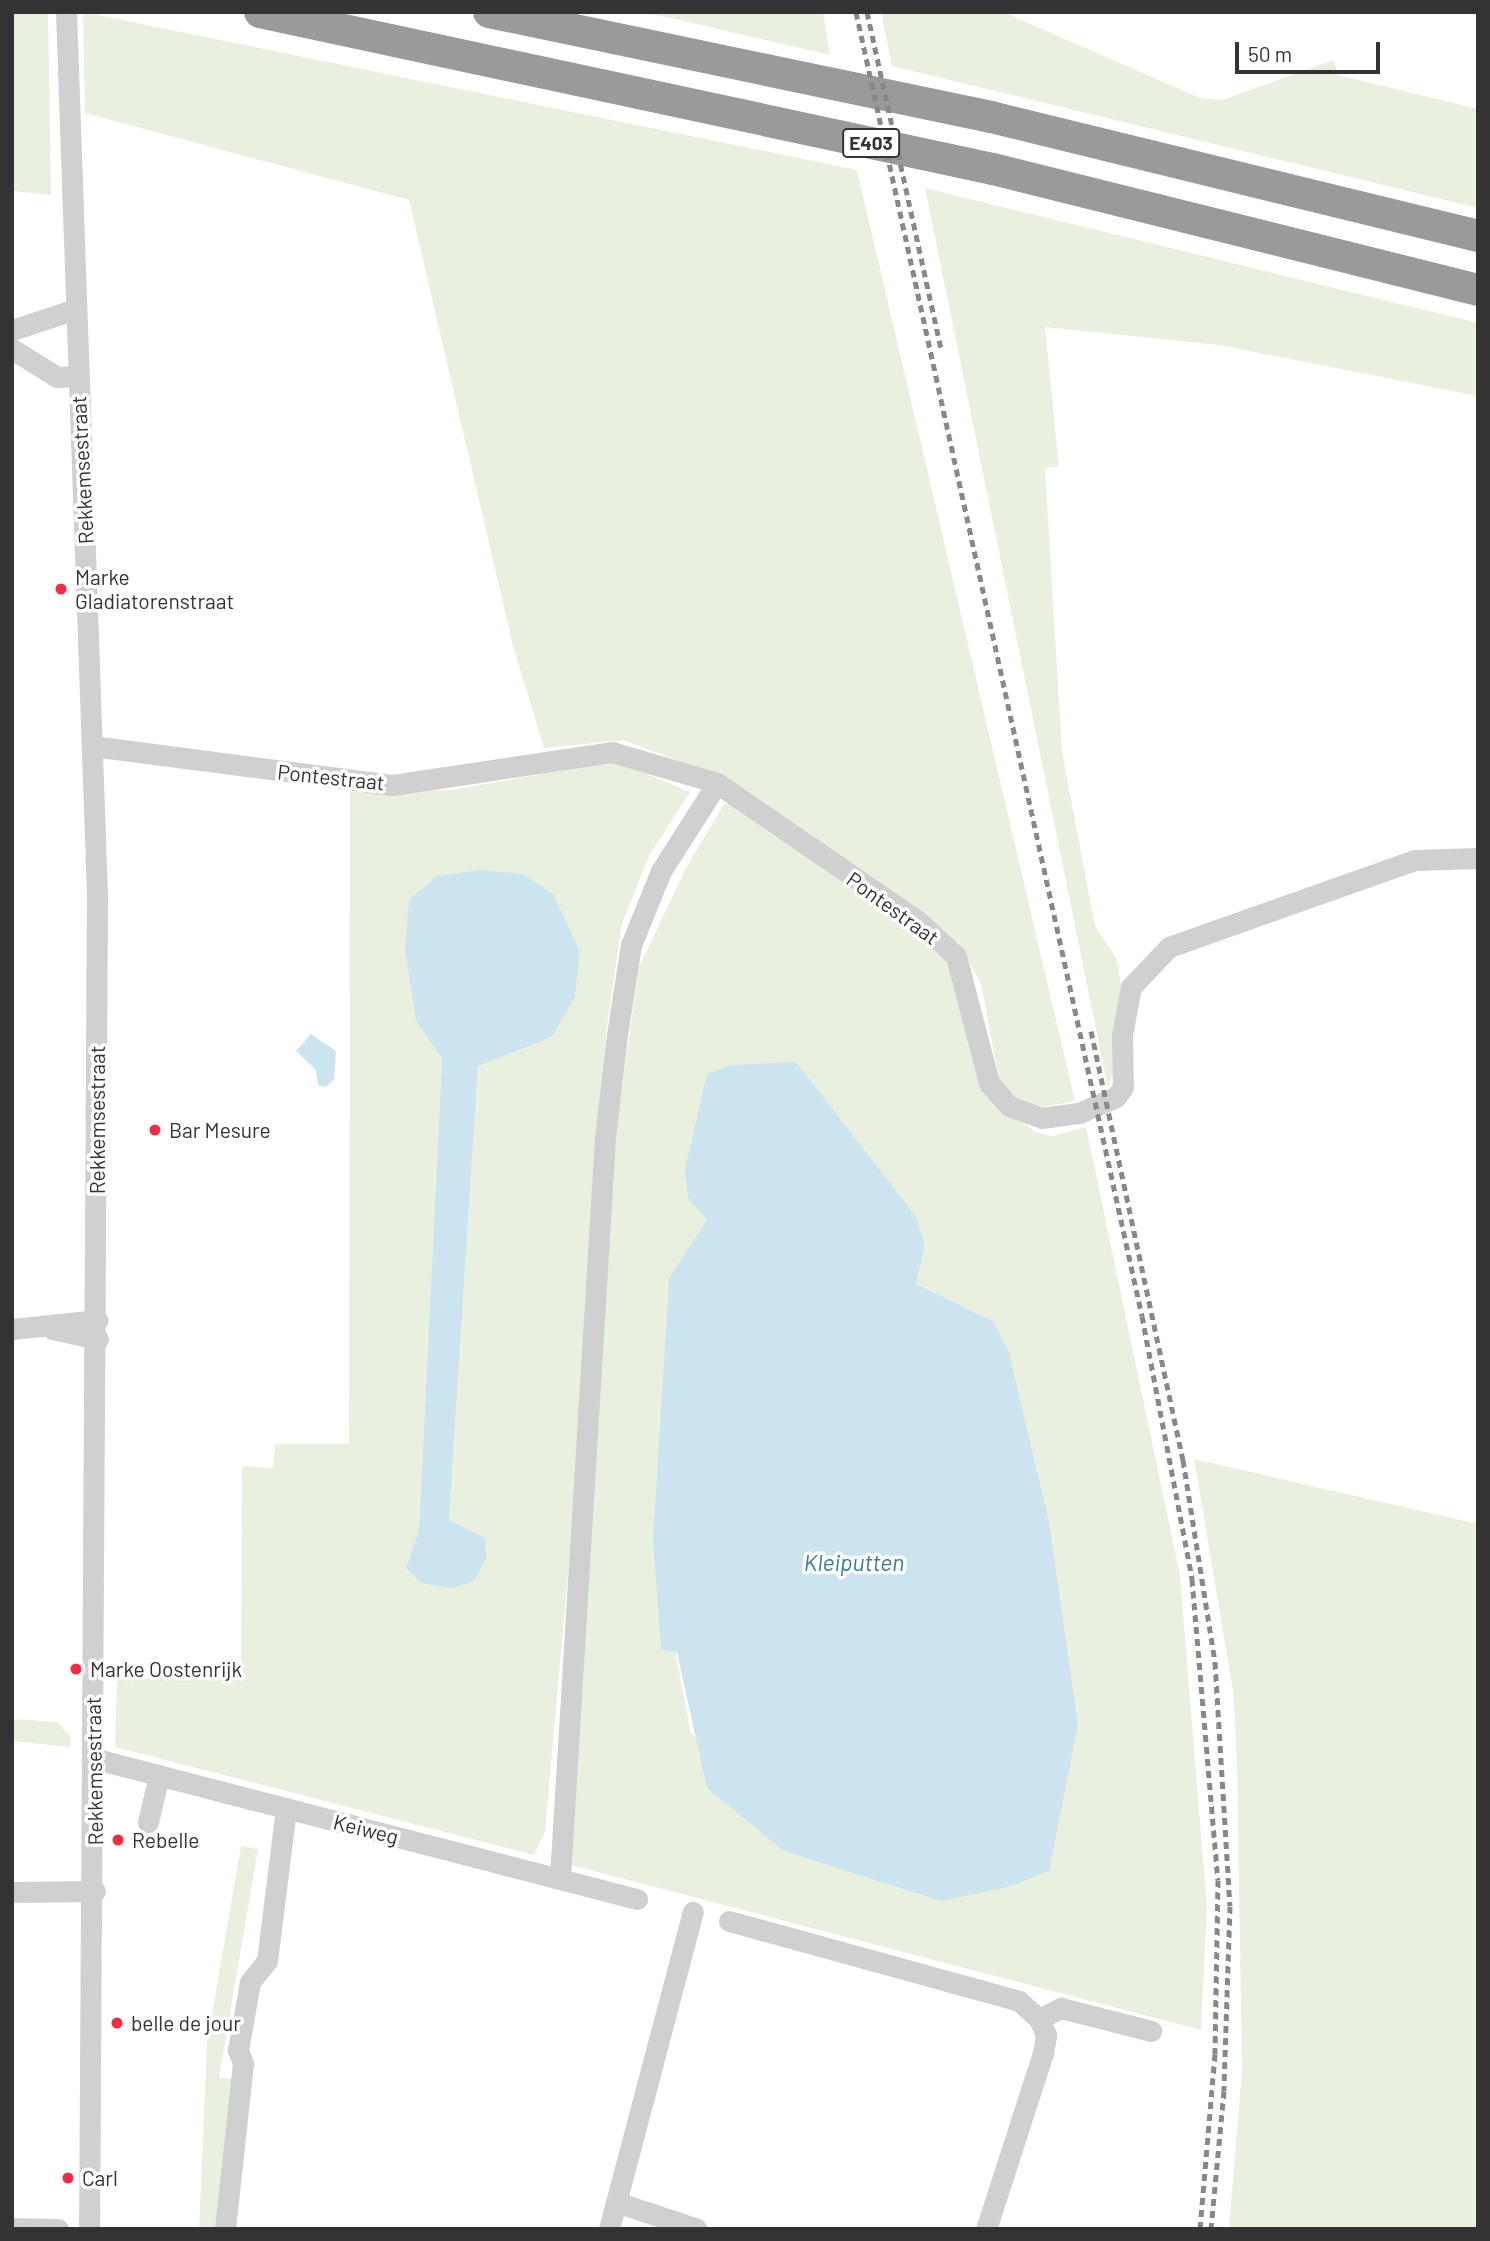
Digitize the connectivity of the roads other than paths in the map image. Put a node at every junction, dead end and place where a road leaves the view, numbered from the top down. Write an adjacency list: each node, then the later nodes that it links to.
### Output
1 (66, 12): 6 (street, Rekkemsestraat)
2 (260, 12): 5 (highway, E403)
3 (489, 12): 4 (highway, E403)
4 (1478, 236)
5 (1478, 290)
6 (73, 310): 7 (street); 9 (street, Rekkemsestraat)
7 (12, 330)
8 (12, 349): 9 (street)
9 (77, 376): 10 (street, Rekkemsestraat)
10 (92, 746): 11 (street, Pontestraat); 14 (street, Rekkemsestraat)
11 (717, 783): 12 (street, Pontestraat); 19 (street)
12 (1478, 858)
13 (12, 1329): 14 (street)
14 (98, 1330): 15 (street, Rekkemsestraat)
15 (96, 1759): 16 (street, Keiweg); 20 (street, Rekkemsestraat)
16 (159, 1775): 17 (street, Keiweg); 18 (street)
17 (286, 1808): 19 (street, Keiweg); 31 (street)
18 (148, 1822)
19 (560, 1878): 22 (street, Keiweg)
20 (96, 1891): 21 (street); 30 (street, Rekkemsestraat)
21 (12, 1892)
22 (637, 1899)
23 (693, 1913): 27 (street)
24 (729, 1921): 25 (street)
25 (1039, 2019): 26 (street); 34 (street)
26 (1151, 2031)
27 (616, 2202): 32 (street); 33 (street)
28 (12, 2228): 29 (street)
29 (58, 2229)
30 (89, 2229)
31 (225, 2229)
32 (609, 2229)
33 (697, 2229)
34 (986, 2229)

